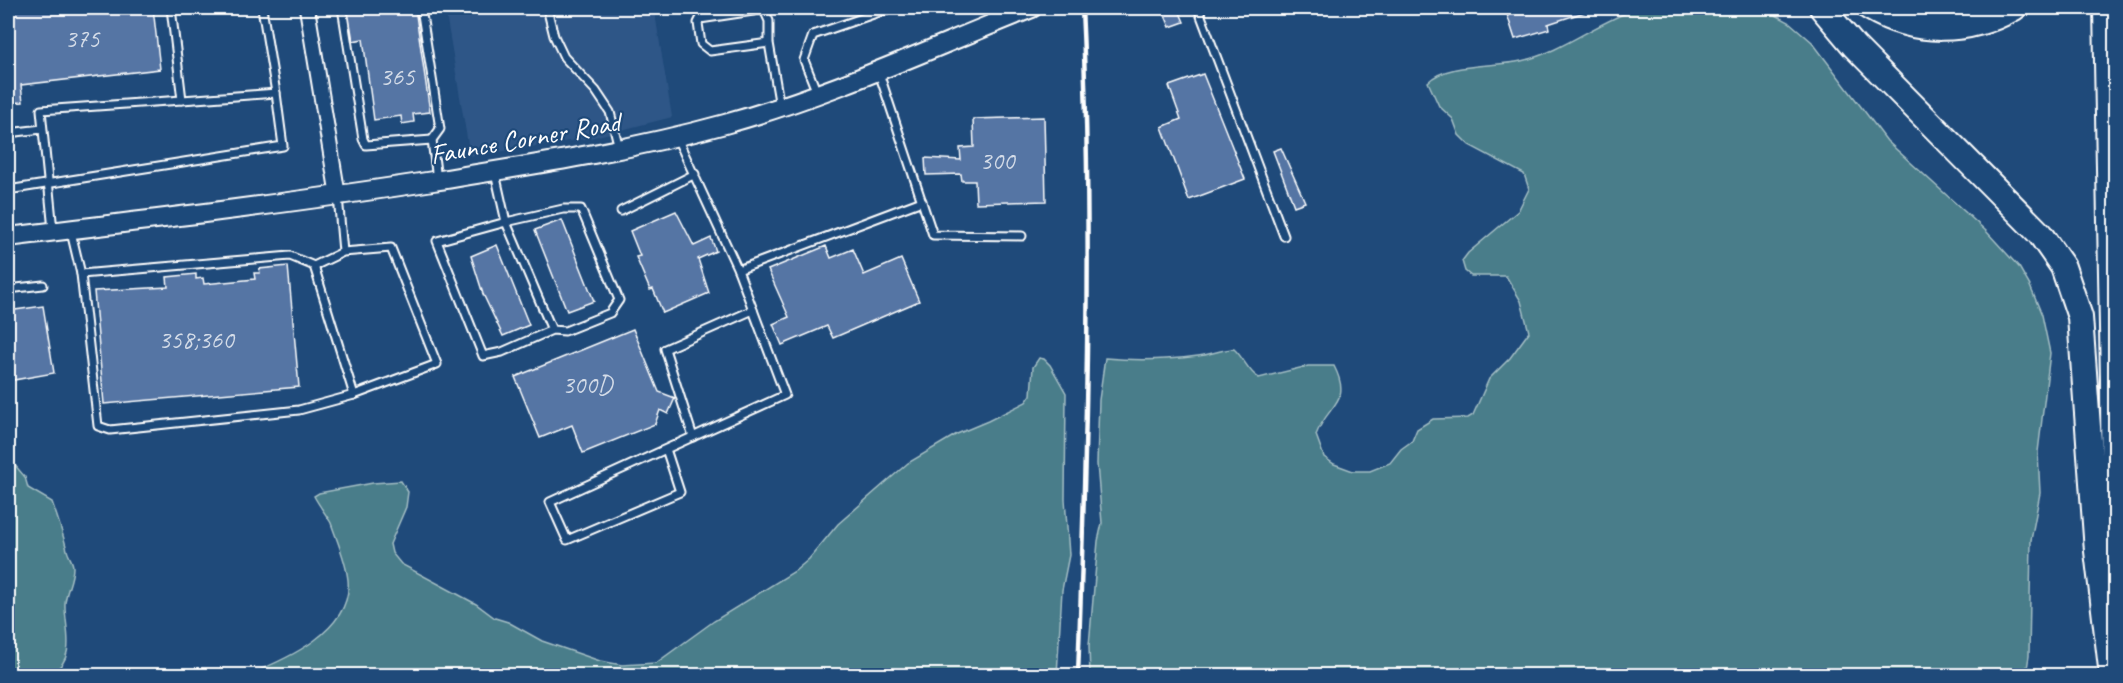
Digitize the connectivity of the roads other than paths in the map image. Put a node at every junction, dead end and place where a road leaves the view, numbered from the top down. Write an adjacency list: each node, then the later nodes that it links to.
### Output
1 (171, 8): 18 (lane)
2 (262, 8): 16 (lane)
3 (307, 8): 30 (street)
4 (342, 8): 23 (lane)
5 (421, 8): 23 (lane)
6 (547, 8): 24 (lane)
7 (890, 8): 17 (lane)
8 (1032, 8): 15 (main road, Faunce Corner Road)
9 (1198, 8): 37 (lane)
10 (1822, 8): 49 (highway)
11 (1870, 8): 12 (highway)
12 (2014, 8)
13 (2106, 8): 49 (highway)
14 (769, 43): 14 (lane); 19 (lane)
15 (878, 70): 17 (main road, Faunce Corner Road); 31 (lane)
16 (276, 93): 18 (lane); 28 (lane)
17 (818, 93): 19 (main road, Faunce Corner Road)
18 (182, 100): 20 (lane)
19 (780, 107): 22 (main road, Faunce Corner Road)
20 (42, 129): 21 (lane); 28 (lane)
21 (8, 133)
22 (677, 136): 24 (main road, Faunce Corner Road); 26 (lane)
23 (432, 140): 27 (lane)
24 (619, 150): 25 (main road, Faunce Corner Road)
25 (495, 172): 27 (main road, Faunce Corner Road); 33 (lane)
26 (695, 174): 32 (lane); 40 (lane)
27 (437, 180): 30 (main road, Faunce Corner Road)
28 (49, 185): 29 (lane); 34 (lane)
29 (8, 190)
30 (338, 196): 34 (main road, Faunce Corner Road); 38 (lane)
31 (922, 201): 35 (lane); 40 (lane)
32 (621, 211)
33 (507, 222): 45 (lane); 45 (lane); 45 (lane)
34 (62, 231): 36 (main road, Faunce Corner Road); 41 (lane)
35 (1022, 236)
36 (8, 237)
37 (1284, 237)
38 (344, 252): 39 (lane); 46 (lane)
39 (314, 266): 41 (lane); 46 (lane)
40 (738, 270): 44 (lane)
41 (81, 274): 46 (lane)
42 (44, 285): 43 (lane)
43 (8, 289)
44 (753, 310): 47 (lane); 47 (lane)
45 (552, 330)
46 (354, 395)
47 (693, 437): 48 (lane)
48 (666, 449): 48 (lane)
49 (2113, 675)

